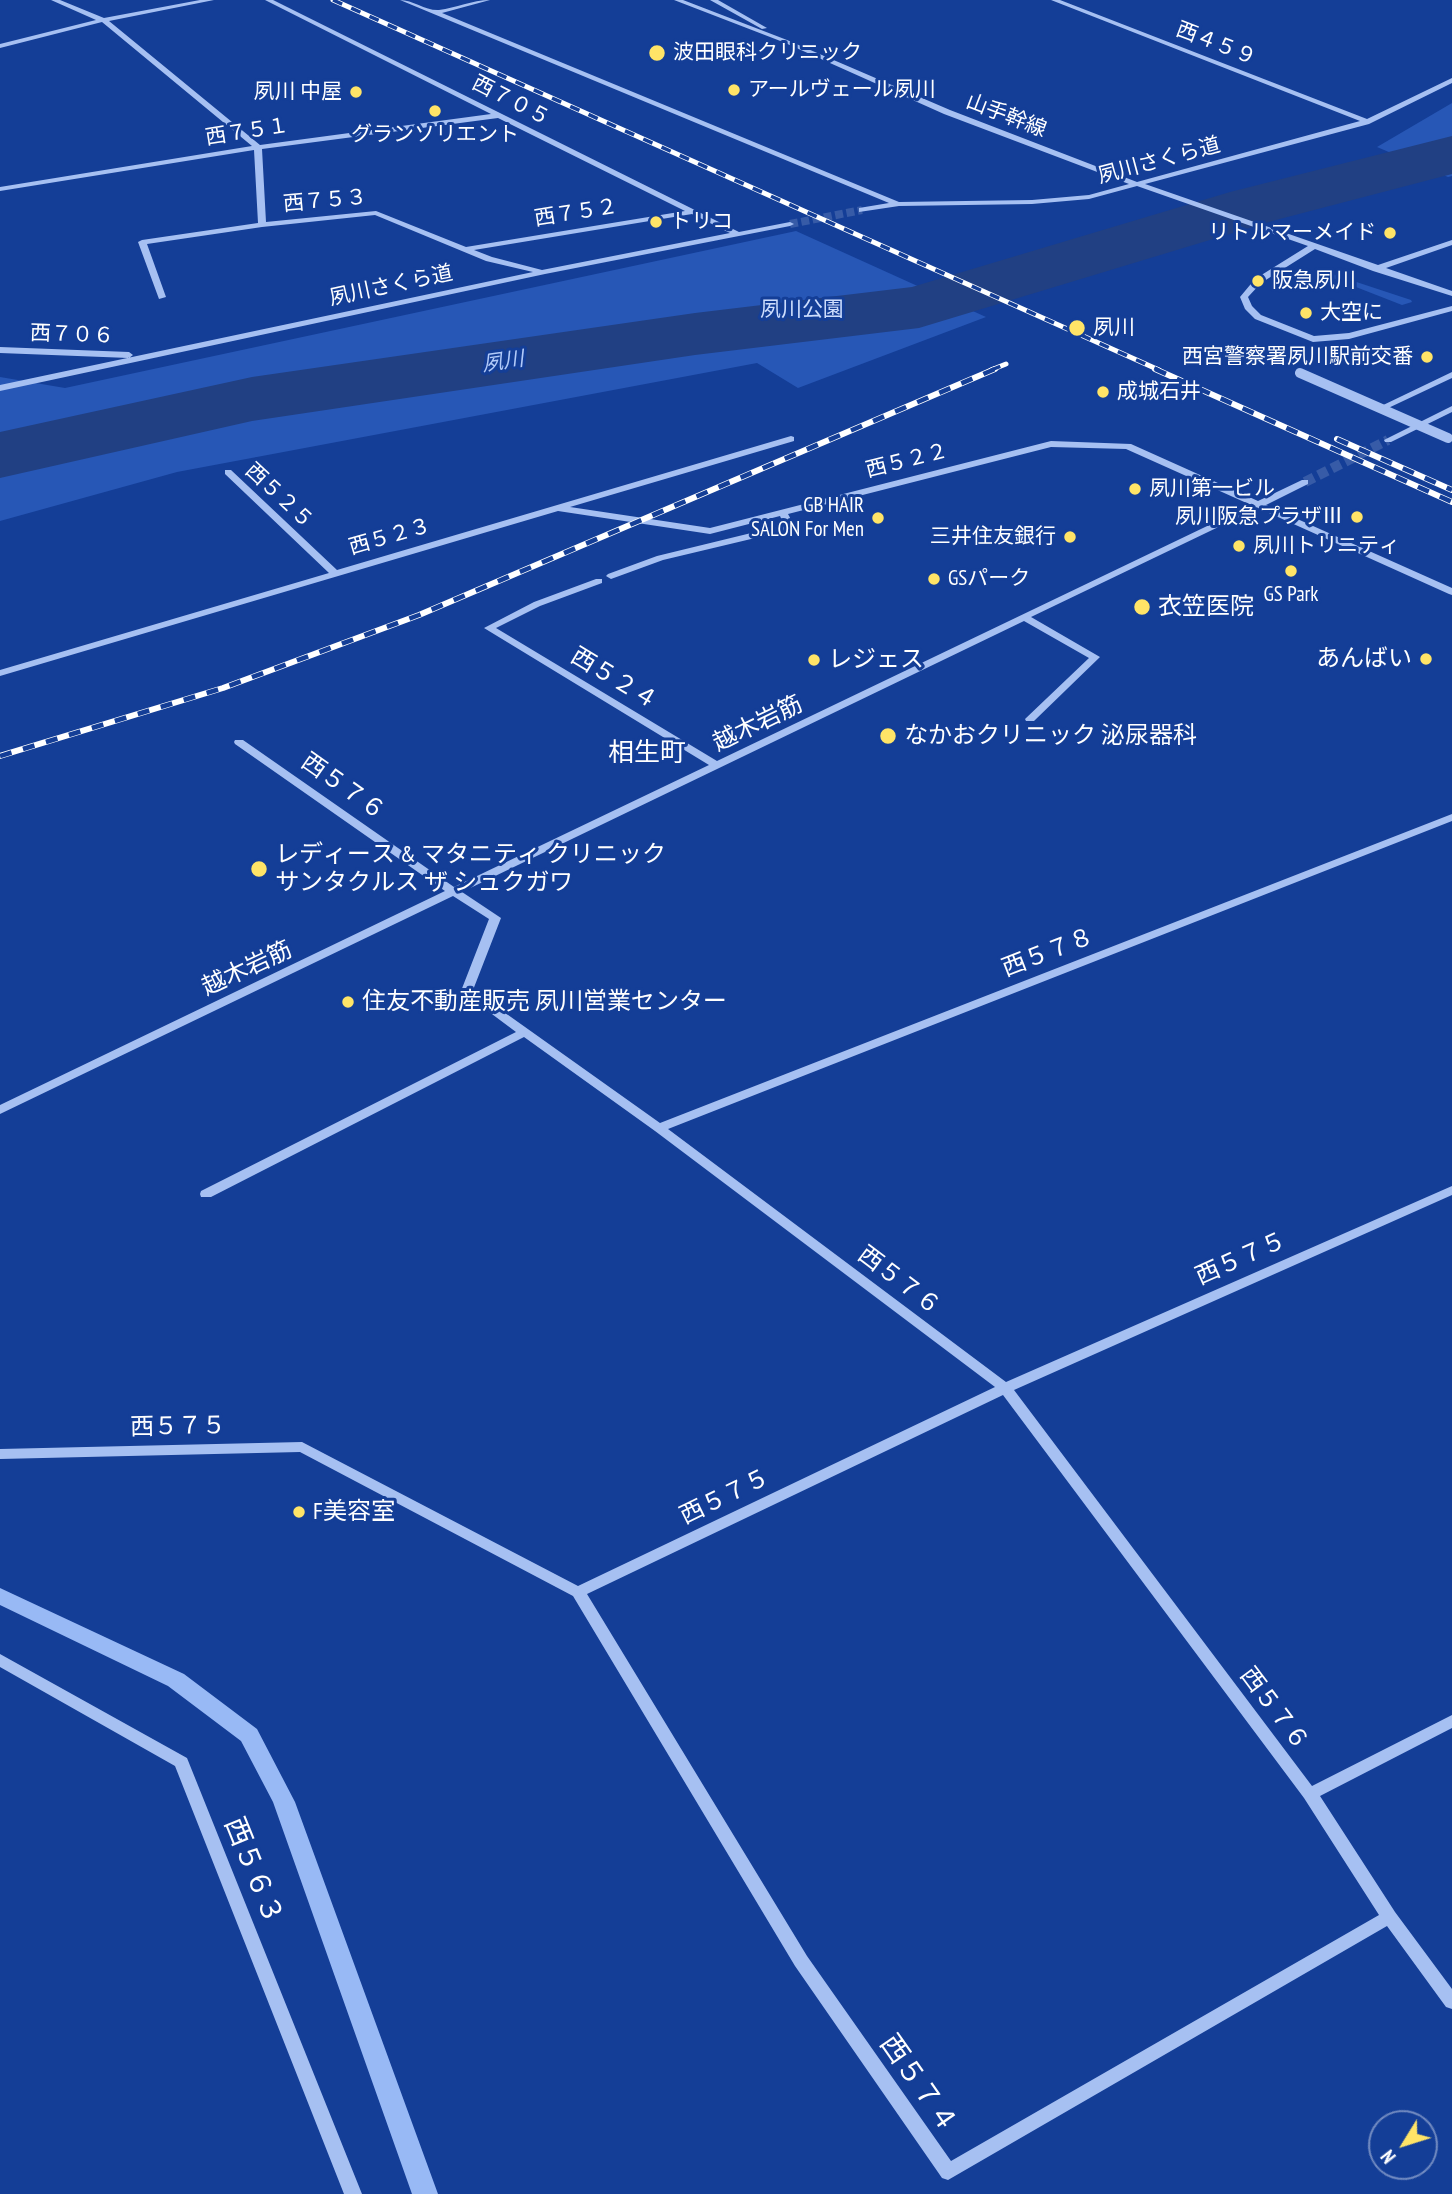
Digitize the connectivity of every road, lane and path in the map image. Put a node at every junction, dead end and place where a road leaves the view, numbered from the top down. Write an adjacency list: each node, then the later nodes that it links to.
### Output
1 (54, 0): 10 (street)
2 (211, 0): 10 (street)
3 (268, 0): 14 (street, 西７０５)
4 (403, 0): 9 (street)
5 (487, 0): 9 (street)
6 (677, 0): 11 (street, 山手幹線)
7 (713, 0): 11 (street, 山手幹線)
8 (1054, 0): 15 (street, 西４５９)
9 (435, 13): 19 (street)
10 (103, 20): 12 (street); 16 (street)
11 (785, 41): 17 (street, 山手幹線)
12 (0, 46)
13 (1452, 80): 15 (street, 夙川さくら道)
14 (501, 115): 16 (street, 西７５１); 21 (street, 西７０５)
15 (1366, 122): 17 (street, 夙川さくら道)
16 (258, 147): 18 (street, 西７５１); 23 (street, 西７５３)
17 (1138, 186): 19 (street, 夙川さくら道); 26 (street)
18 (0, 189)
19 (899, 204): 20 (street, 夙川さくら道)
20 (862, 210)
21 (692, 212): 24 (street, 西７０５); 27 (street, 西７５２)
22 (790, 224): 24 (street, 夙川さくら道)
23 (262, 225): 27 (street, 西７５３); 31 (street)
24 (737, 234): 29 (street, 夙川さくら道)
25 (1452, 242): 28 (street)
26 (1313, 247): 28 (street); 32 (street)
27 (465, 249): 29 (street, 西７５３)
28 (1376, 269): 30 (street)
29 (545, 272): 34 (street, 夙川さくら道)
30 (1452, 294)
31 (162, 297)
32 (1452, 308)
33 (0, 350): 34 (street, 西７０６)
34 (143, 356): 37 (street, 夙川さくら道)
35 (1300, 373): 38 (street, bridge)
36 (1452, 375): 38 (street)
37 (0, 388)
38 (1381, 408): 40 (street, bridge)
39 (1452, 409): 42 (street)
40 (1451, 438)
41 (791, 439): 46 (street, 西５２３)
42 (1388, 440)
43 (228, 472): 48 (street, 西５２５)
44 (1305, 482): 45 (street, 越木岩筋)
45 (1258, 505): 47 (street, 西５２２); 51 (street, 西５２２); 52 (street, 越木岩筋)
46 (557, 508): 47 (street, 西５２２); 48 (street, 西５２３)
47 (782, 512): 49 (street)
48 (336, 573): 53 (street, 西５２３)
49 (611, 576)
50 (599, 581): 56 (street, 西５２４)
51 (1452, 592)
52 (1025, 618): 54 (street); 56 (street, 越木岩筋)
53 (0, 673)
54 (1030, 719)
55 (239, 742): 58 (street, 西５７６)
56 (718, 766): 58 (street, 越木岩筋)
57 (1452, 817): 61 (street, 西５７８)
58 (455, 894): 59 (street, 西５７６); 60 (street, 越木岩筋)
59 (525, 1032): 61 (street, 西５７６); 63 (street)
60 (0, 1110)
61 (659, 1128): 64 (street, 西５７６)
62 (1452, 1190): 64 (street, 西５７５)
63 (206, 1194)
64 (1005, 1388): 66 (street, 西５７５); 69 (street, 西５７６)
65 (0, 1454): 66 (street, 西５７５)
66 (578, 1592): 70 (street, 西５７４)
67 (0, 1660): 72 (street, 西５６３)
68 (1452, 1721): 69 (street)
69 (1310, 1794): 70 (street, 西５７６)
70 (1389, 1917): 71 (street, 西５７６)
71 (1452, 2002)
72 (347, 2192)

